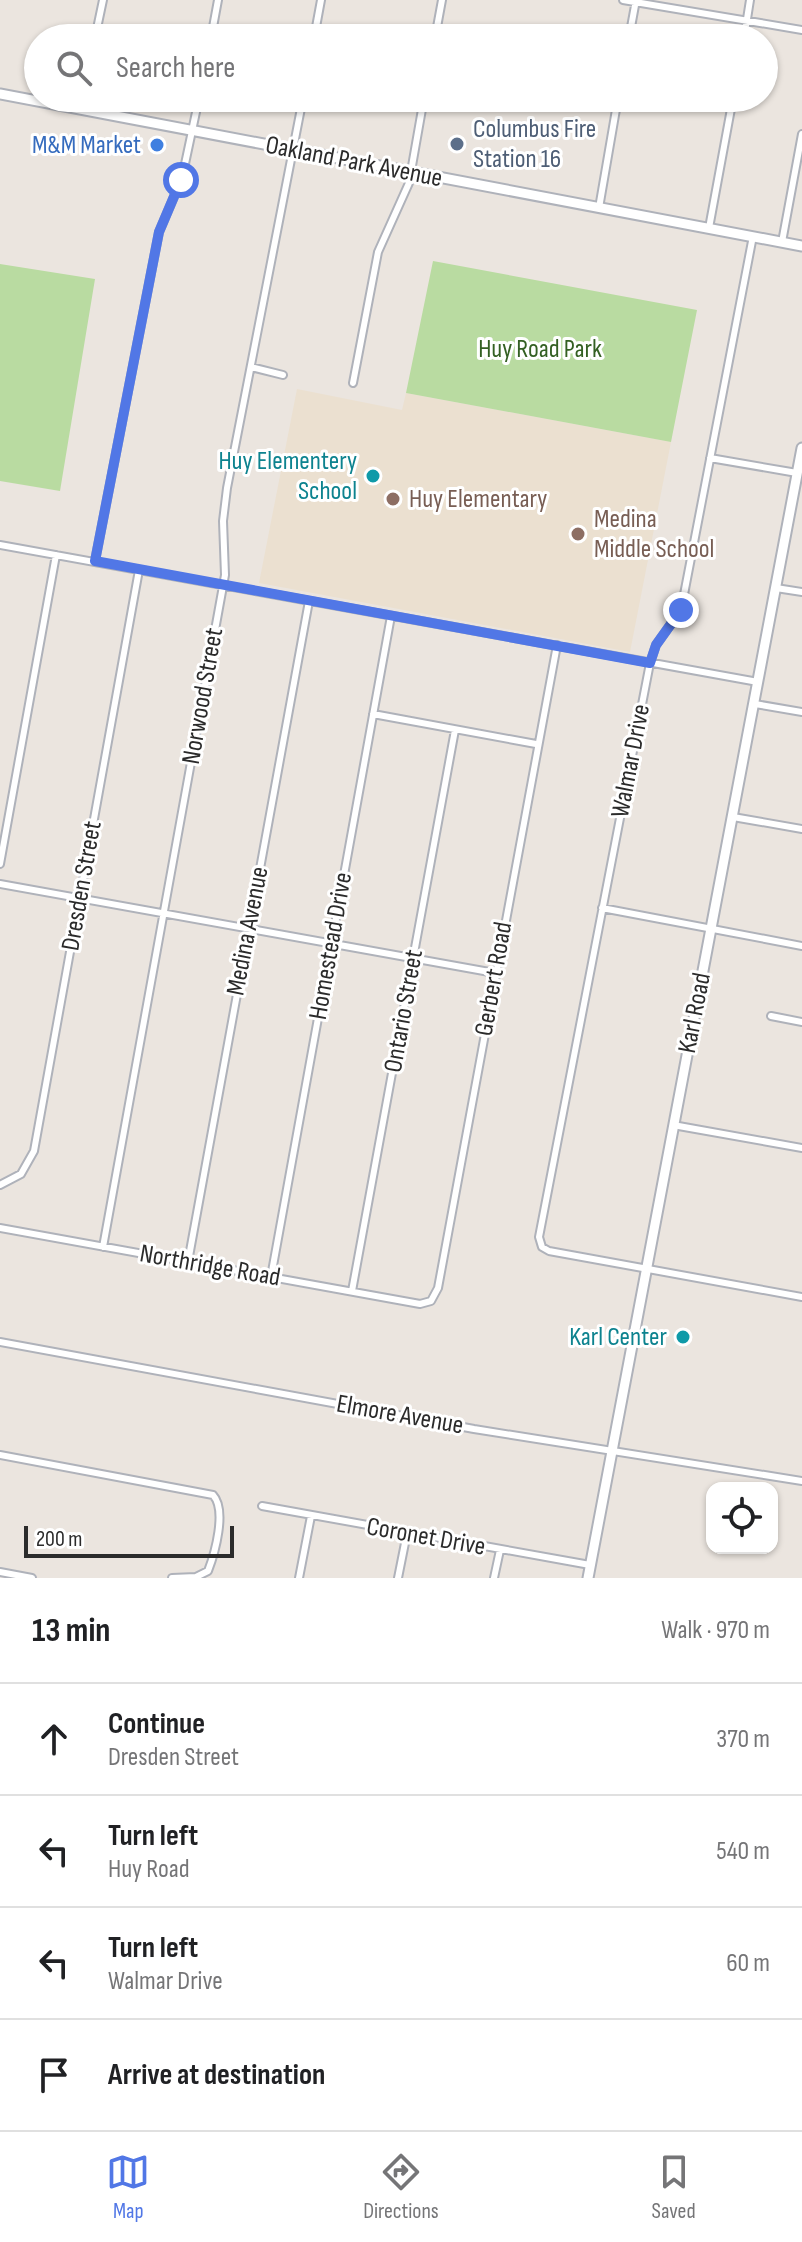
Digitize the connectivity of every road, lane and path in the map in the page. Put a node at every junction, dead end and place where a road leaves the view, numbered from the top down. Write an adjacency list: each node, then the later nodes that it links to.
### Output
1 (103, 0): 9 (street)
2 (218, 0): 10 (street)
3 (321, 0): 11 (street)
4 (442, 0): 12 (street)
5 (623, 0): 7 (street)
6 (750, 0): 8 (street)
7 (636, 1): 8 (street); 13 (street)
8 (747, 20): 14 (street); 15 (street)
9 (98, 24)
10 (214, 24)
11 (317, 24)
12 (438, 24)
13 (632, 24)
14 (746, 24)
15 (769, 24)
16 (778, 26): 17 (street)
17 (802, 30)
18 (0, 94): 19 (main road, Oakland Park Avenue)
19 (24, 97)
20 (112, 112): 26 (main road, Oakland Park Avenue)
21 (196, 112): 26 (street)
22 (300, 112): 28 (street, Norwood Street)
23 (422, 112): 29 (street)
24 (616, 112): 30 (street)
25 (730, 112): 31 (street)
26 (193, 131): 28 (main road, Oakland Park Avenue); 43 (street)
27 (802, 134): 33 (street)
28 (293, 150): 29 (main road, Oakland Park Avenue); 35 (street, Norwood Street)
29 (411, 172): 30 (main road, Oakland Park Avenue); 37 (street)
30 (599, 208): 31 (main road, Oakland Park Avenue)
31 (709, 228): 32 (main road, Oakland Park Avenue)
32 (753, 236): 33 (main road, Oakland Park Avenue); 39 (street, Walmar Drive)
33 (782, 242): 34 (main road, Oakland Park Avenue)
34 (802, 246)
35 (251, 367): 36 (street); 45 (street, Norwood Street)
36 (283, 375)
37 (353, 383)
38 (802, 448): 40 (main road, Karl Road)
39 (710, 458): 40 (street); 51 (street, Walmar Drive)
40 (797, 473): 46 (main road, Karl Road)
41 (0, 545): 42 (street)
42 (56, 555): 43 (street); 60 (street)
43 (95, 561): 44 (street)
44 (139, 570): 45 (street); 62 (street, Dresden Street)
45 (223, 584): 48 (street); 64 (street, Norwood Street)
46 (776, 588): 47 (street); 52 (main road, Karl Road)
47 (802, 592)
48 (309, 601): 49 (street); 66 (street, Medina Avenue)
49 (391, 616): 50 (street); 55 (street, Homestead Drive)
50 (557, 645): 51 (street); 57 (street, Gerbert Road)
51 (650, 663): 52 (street); 63 (street, Walmar Drive)
52 (758, 682): 53 (main road, Karl Road)
53 (755, 704): 54 (street); 58 (main road, Karl Road)
54 (802, 712)
55 (373, 714): 56 (street); 67 (street, Homestead Drive)
56 (455, 730): 57 (street); 69 (street, Ontario Street)
57 (536, 744): 70 (street, Gerbert Road)
58 (733, 817): 59 (street); 65 (main road, Karl Road)
59 (802, 829)
60 (0, 864)
61 (0, 884): 62 (street)
62 (80, 898): 64 (street); 75 (street, Dresden Street)
63 (602, 908): 65 (street); 79 (street, Walmar Drive)
64 (164, 913): 66 (street); 77 (street, Norwood Street)
65 (711, 929): 68 (street); 73 (main road, Karl Road)
66 (247, 931): 67 (street); 78 (street, Medina Avenue)
67 (332, 944): 69 (street); 80 (street, Homestead Drive)
68 (802, 946)
69 (413, 959): 70 (street); 81 (street, Ontario Street)
70 (495, 973): 83 (street, Gerbert Road)
71 (771, 1016): 72 (street)
72 (802, 1022)
73 (673, 1125): 74 (street); 79 (main road, Karl Road)
74 (802, 1148)
75 (0, 1185)
76 (0, 1228): 77 (street, Northridge Road)
77 (103, 1247): 78 (street, Northridge Road)
78 (188, 1262): 80 (street, Northridge Road)
79 (646, 1269): 82 (street); 85 (main road, Karl Road)
80 (271, 1277): 81 (street, Northridge Road)
81 (352, 1291): 83 (street, Northridge Road)
82 (802, 1297)
83 (420, 1304)
84 (0, 1342): 85 (street, Elmore Avenue)
85 (611, 1452): 87 (street, Elmore Avenue); 92 (main road, Karl Road)
86 (0, 1455): 95 (street)
87 (802, 1481)
88 (262, 1506): 89 (street, Coronet Drive)
89 (311, 1516): 90 (street, Coronet Drive); 96 (street)
90 (407, 1533): 91 (street, Coronet Drive); 97 (street)
91 (500, 1550): 92 (street, Coronet Drive); 98 (street)
92 (590, 1565): 99 (main road, Karl Road)
93 (0, 1572): 94 (street)
94 (32, 1578)
95 (172, 1578)
96 (299, 1578)
97 (398, 1578)
98 (494, 1578)
99 (588, 1578)

